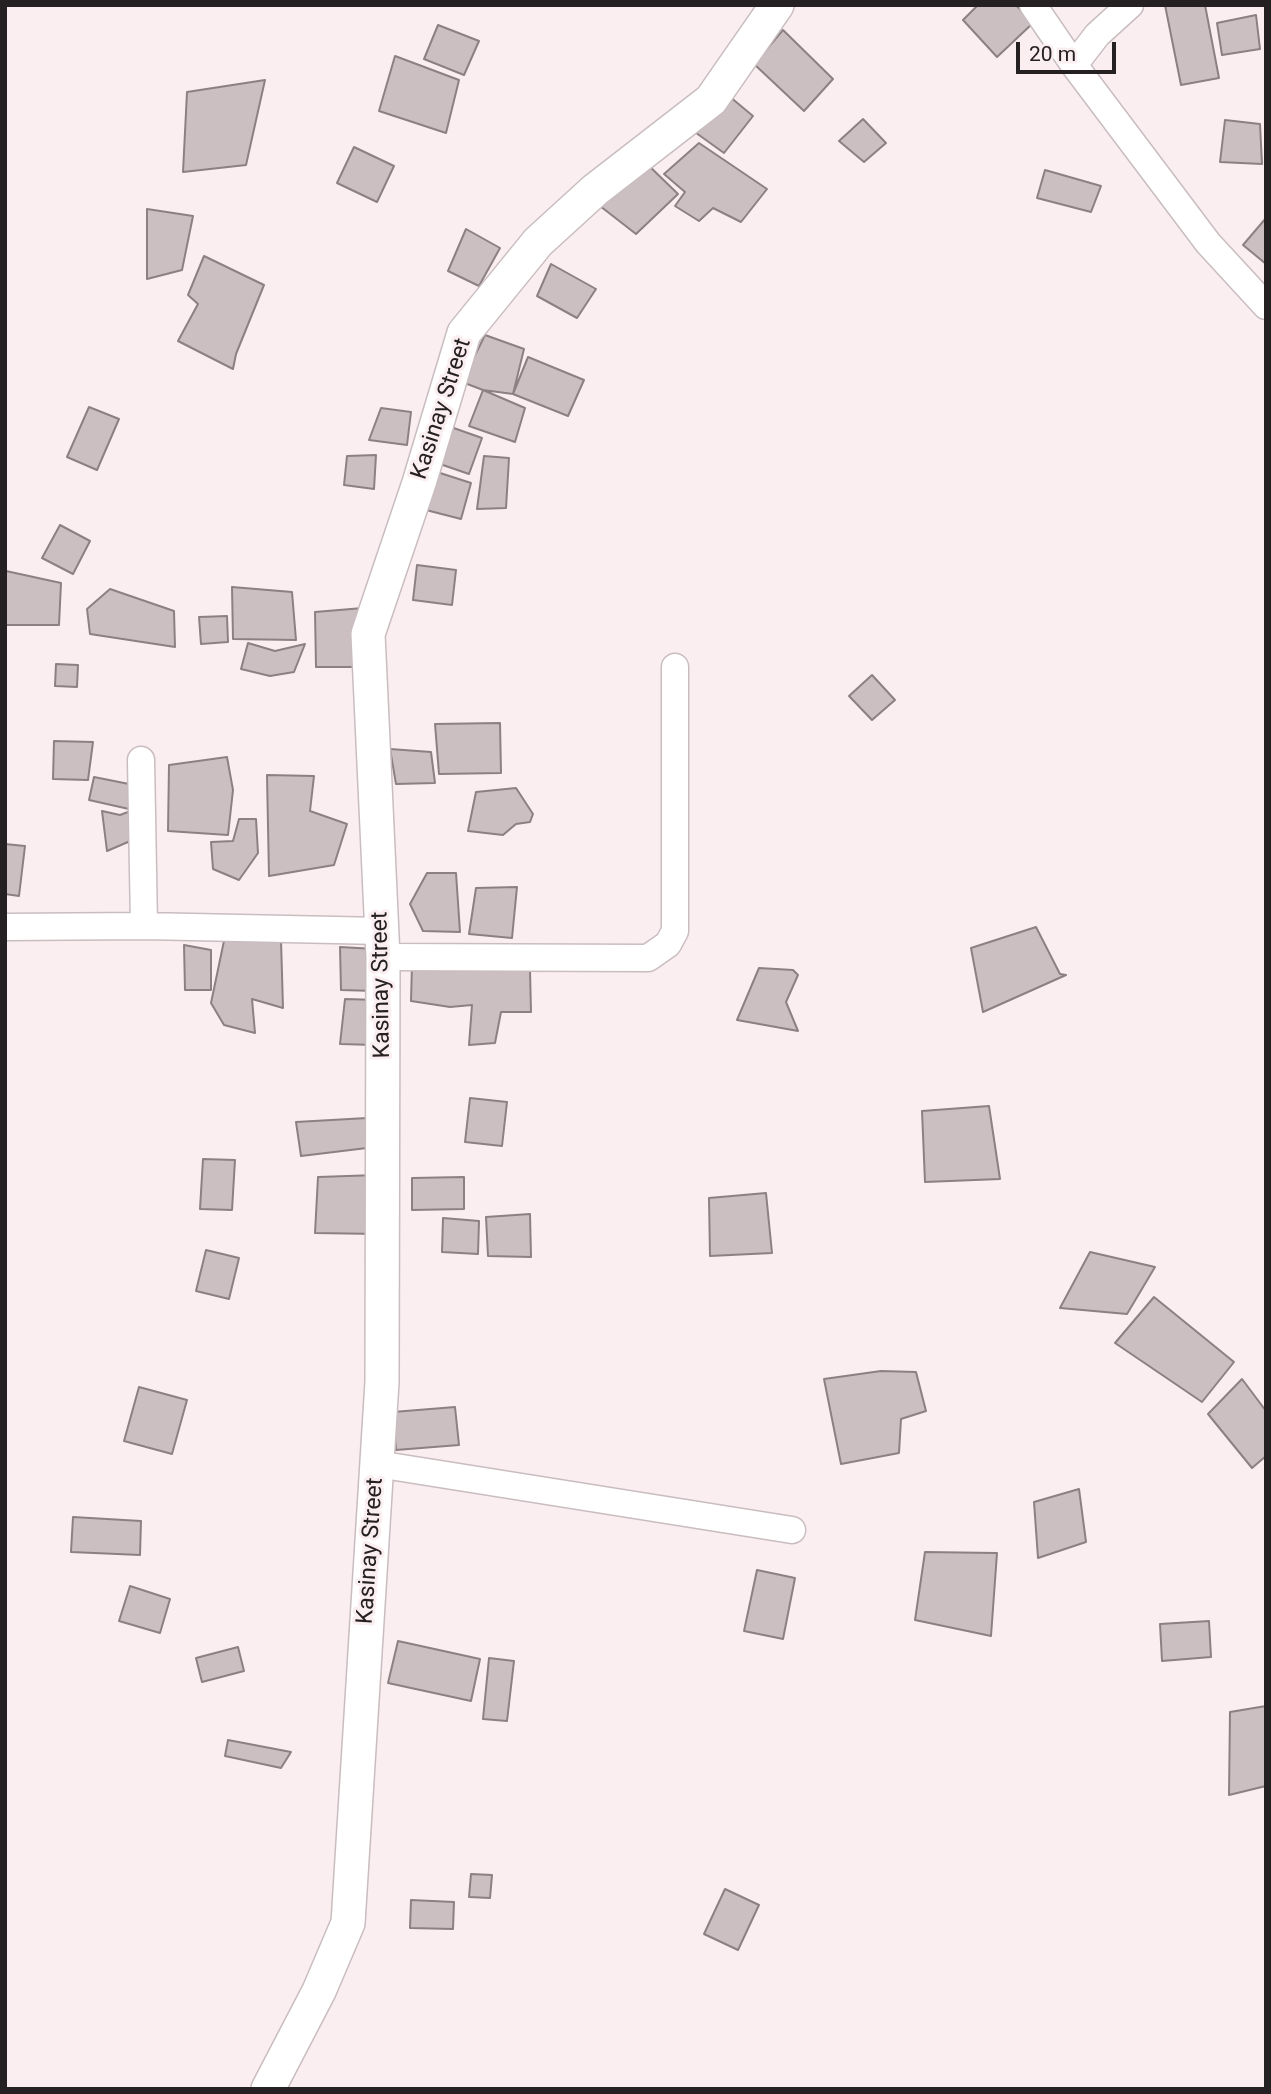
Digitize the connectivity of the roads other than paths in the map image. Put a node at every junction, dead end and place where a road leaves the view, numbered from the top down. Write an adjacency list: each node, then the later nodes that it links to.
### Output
1 (777, 5): 10 (street, Kasinay Street)
2 (1033, 5): 4 (street)
3 (1130, 5): 4 (street)
4 (1074, 65): 5 (street)
5 (1266, 306)
6 (676, 667): 10 (street)
7 (141, 760): 8 (street)
8 (144, 926): 9 (street); 10 (street)
9 (5, 927)
10 (383, 944): 11 (street, Kasinay Street)
11 (377, 1464): 12 (street); 13 (street, Kasinay Street)
12 (792, 1530)
13 (268, 2089)

